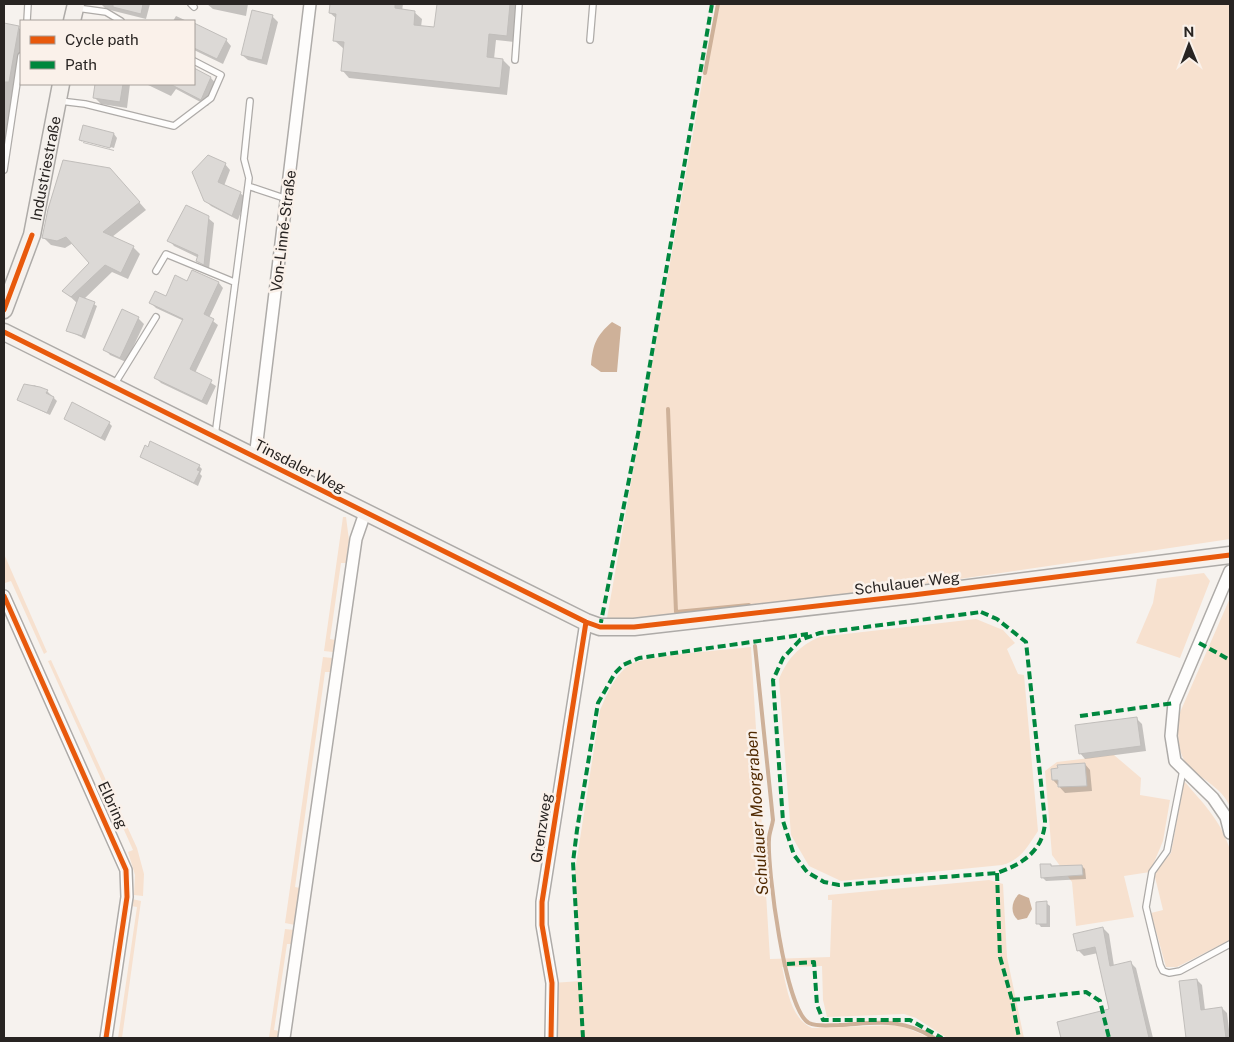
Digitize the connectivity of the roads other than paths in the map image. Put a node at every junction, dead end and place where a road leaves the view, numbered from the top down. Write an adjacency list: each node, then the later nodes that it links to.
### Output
1 (28, 4): 6 (lane)
2 (310, 4): 17 (street, Von-Linné-Straße)
3 (519, 4): 9 (lane)
4 (593, 4): 8 (lane)
5 (74, 11): 7 (lane)
6 (26, 20)
7 (120, 20)
8 (590, 40)
9 (514, 60)
10 (195, 62): 13 (lane)
11 (20, 63): 15 (lane)
12 (61, 85): 13 (street, Industriestraße)
13 (58, 100): 20 (street, Industriestraße)
14 (250, 101): 16 (lane)
15 (4, 170)
16 (248, 186): 17 (lane); 19 (lane)
17 (287, 200): 25 (street, Von-Linné-Straße)
18 (156, 271): 19 (lane)
19 (234, 282): 24 (lane)
20 (4, 310)
21 (156, 317): 23 (lane)
22 (4, 332): 23 (street, Tinsdaler Weg)
23 (113, 387): 24 (street, Tinsdaler Weg)
24 (215, 438): 25 (street, Tinsdaler Weg)
25 (256, 458): 26 (street, Tinsdaler Weg)
26 (365, 513): 30 (street, Tinsdaler Weg); 35 (street)
27 (1230, 555): 30 (street, Schulauer Weg)
28 (1230, 571): 31 (street)
29 (4, 596): 34 (street, Elbring)
30 (586, 622): 36 (street, Grenzweg)
31 (1183, 770): 32 (street); 33 (lane)
32 (1230, 833)
33 (1230, 944)
34 (106, 1038)
35 (284, 1038)
36 (551, 1038)

